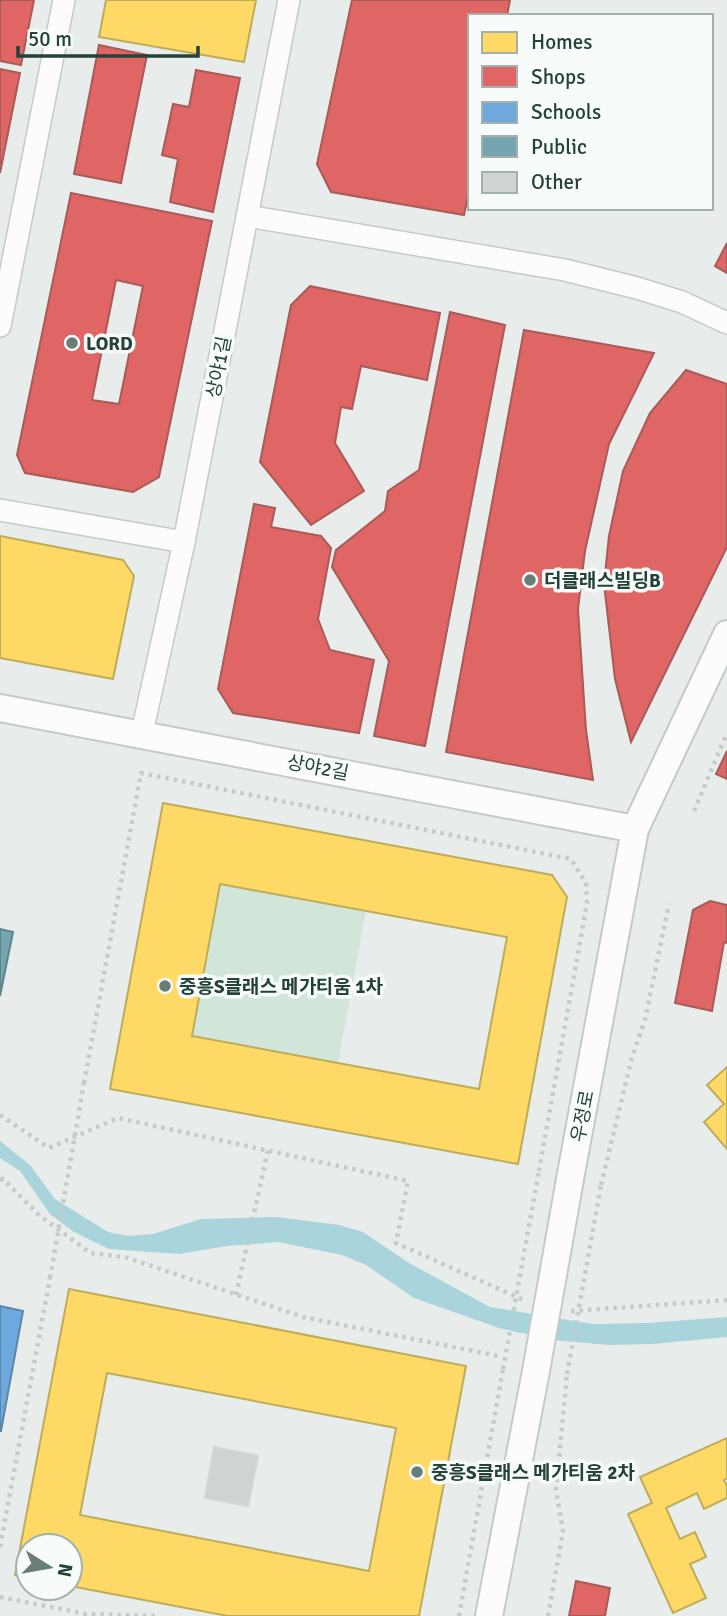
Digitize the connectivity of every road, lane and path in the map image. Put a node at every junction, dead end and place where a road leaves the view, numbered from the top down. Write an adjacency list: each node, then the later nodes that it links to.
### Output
1 (64, 0): 5 (street)
2 (289, 0): 3 (street, 상야1길)
3 (247, 216): 4 (street); 7 (street, 상야1길)
4 (727, 323)
5 (0, 326)
6 (0, 510): 7 (street)
7 (184, 542): 10 (street, 상야1길)
8 (727, 634): 13 (street, 우정로)
9 (0, 708): 10 (street, 상야2길)
10 (142, 733): 13 (street, 상야2길)
11 (727, 733): 12 (path)
12 (694, 811)
13 (635, 829): 27 (street, 우정로, bridge)
14 (669, 904): 28 (path, bridge)
15 (0, 1115): 16 (path)
16 (268, 1150): 18 (path); 20 (path)
17 (0, 1180): 18 (path)
18 (236, 1295): 22 (path)
19 (727, 1300): 21 (path)
20 (528, 1302)
21 (565, 1311)
22 (499, 1356)
23 (0, 1547): 26 (path, bridge)
24 (0, 1597): 25 (path)
25 (155, 1616)
26 (459, 1616)
27 (489, 1616)
28 (548, 1616)

